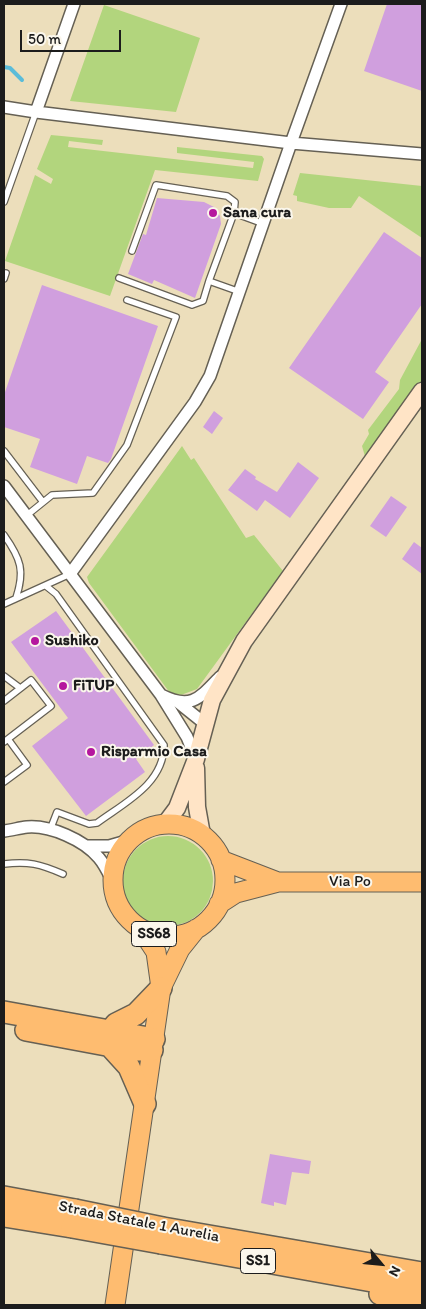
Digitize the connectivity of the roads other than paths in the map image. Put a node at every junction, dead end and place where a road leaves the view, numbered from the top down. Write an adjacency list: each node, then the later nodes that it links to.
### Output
1 (74, 4): 4 (street)
2 (341, 4): 5 (street)
3 (4, 107): 4 (street)
4 (36, 112): 5 (street); 7 (lane)
5 (291, 143): 6 (street); 9 (street)
6 (422, 154)
7 (4, 202)
8 (234, 213): 9 (lane); 10 (lane); 12 (lane)
9 (264, 224): 13 (street)
10 (132, 252)
11 (119, 278): 12 (lane)
12 (209, 281): 13 (lane)
13 (240, 292): 21 (street)
14 (127, 300): 18 (lane)
15 (422, 391): 25 (main road)
16 (4, 451): 18 (lane)
17 (4, 486): 19 (street)
18 (43, 502): 19 (lane)
19 (26, 516): 21 (street)
20 (4, 536): 23 (lane)
21 (70, 574): 22 (lane); 28 (street)
22 (46, 586): 23 (lane); 37 (lane)
23 (16, 598): 24 (lane)
24 (4, 604)
25 (228, 668): 30 (street); 32 (main road)
26 (4, 676): 27 (lane)
27 (20, 688): 29 (lane); 33 (lane)
28 (161, 695): 30 (street); 31 (street)
29 (4, 701)
30 (179, 703): 32 (street)
31 (178, 722): 32 (street); 34 (street)
32 (204, 723): 34 (main road)
33 (6, 740): 35 (lane)
34 (196, 759): 36 (main road); 39 (main road)
35 (4, 782)
36 (165, 824): 39 (main road, SS68); 40 (main road, SS68)
37 (50, 830): 38 (street); 41 (street)
38 (4, 831)
39 (202, 835): 42 (main road, SS68)
40 (130, 840): 41 (street); 45 (main road, SS68)
41 (86, 846): 45 (street)
42 (221, 860): 46 (main road, Via Po); 48 (main road, SS68)
43 (4, 864): 44 (lane)
44 (63, 874)
45 (113, 882): 50 (main road, SS68)
46 (278, 882): 47 (main road, Via Po); 48 (main road, Via Po)
47 (422, 882)
48 (219, 904): 49 (main road, SS68)
49 (196, 928): 50 (main road, SS68); 51 (main road, SS68)
50 (141, 929): 51 (main road, SS68)
51 (161, 988): 54 (highway); 55 (main road, SS68)
52 (4, 1012): 54 (highway)
53 (4, 1026): 54 (highway)
54 (110, 1038): 55 (highway); 56 (highway)
55 (153, 1045): 56 (main road, SS68)
56 (145, 1104): 64 (main road, SS68)
57 (4, 1197): 59 (highway, Strada Statale 1 Aurelia / SS1)
58 (4, 1216): 59 (highway, Strada Statale 1 Aurelia / SS1)
59 (73, 1219): 60 (highway, Strada Statale 1 Aurelia / SS1, bridge)
60 (162, 1236): 61 (highway, Strada Statale 1 Aurelia); 62 (highway, Strada Statale 1 Aurelia / SS1)
61 (422, 1273)
62 (354, 1278): 63 (highway, Strada Statale 1 Aurelia / SS1); 65 (highway)
63 (422, 1290)
64 (114, 1305)
65 (413, 1305)

